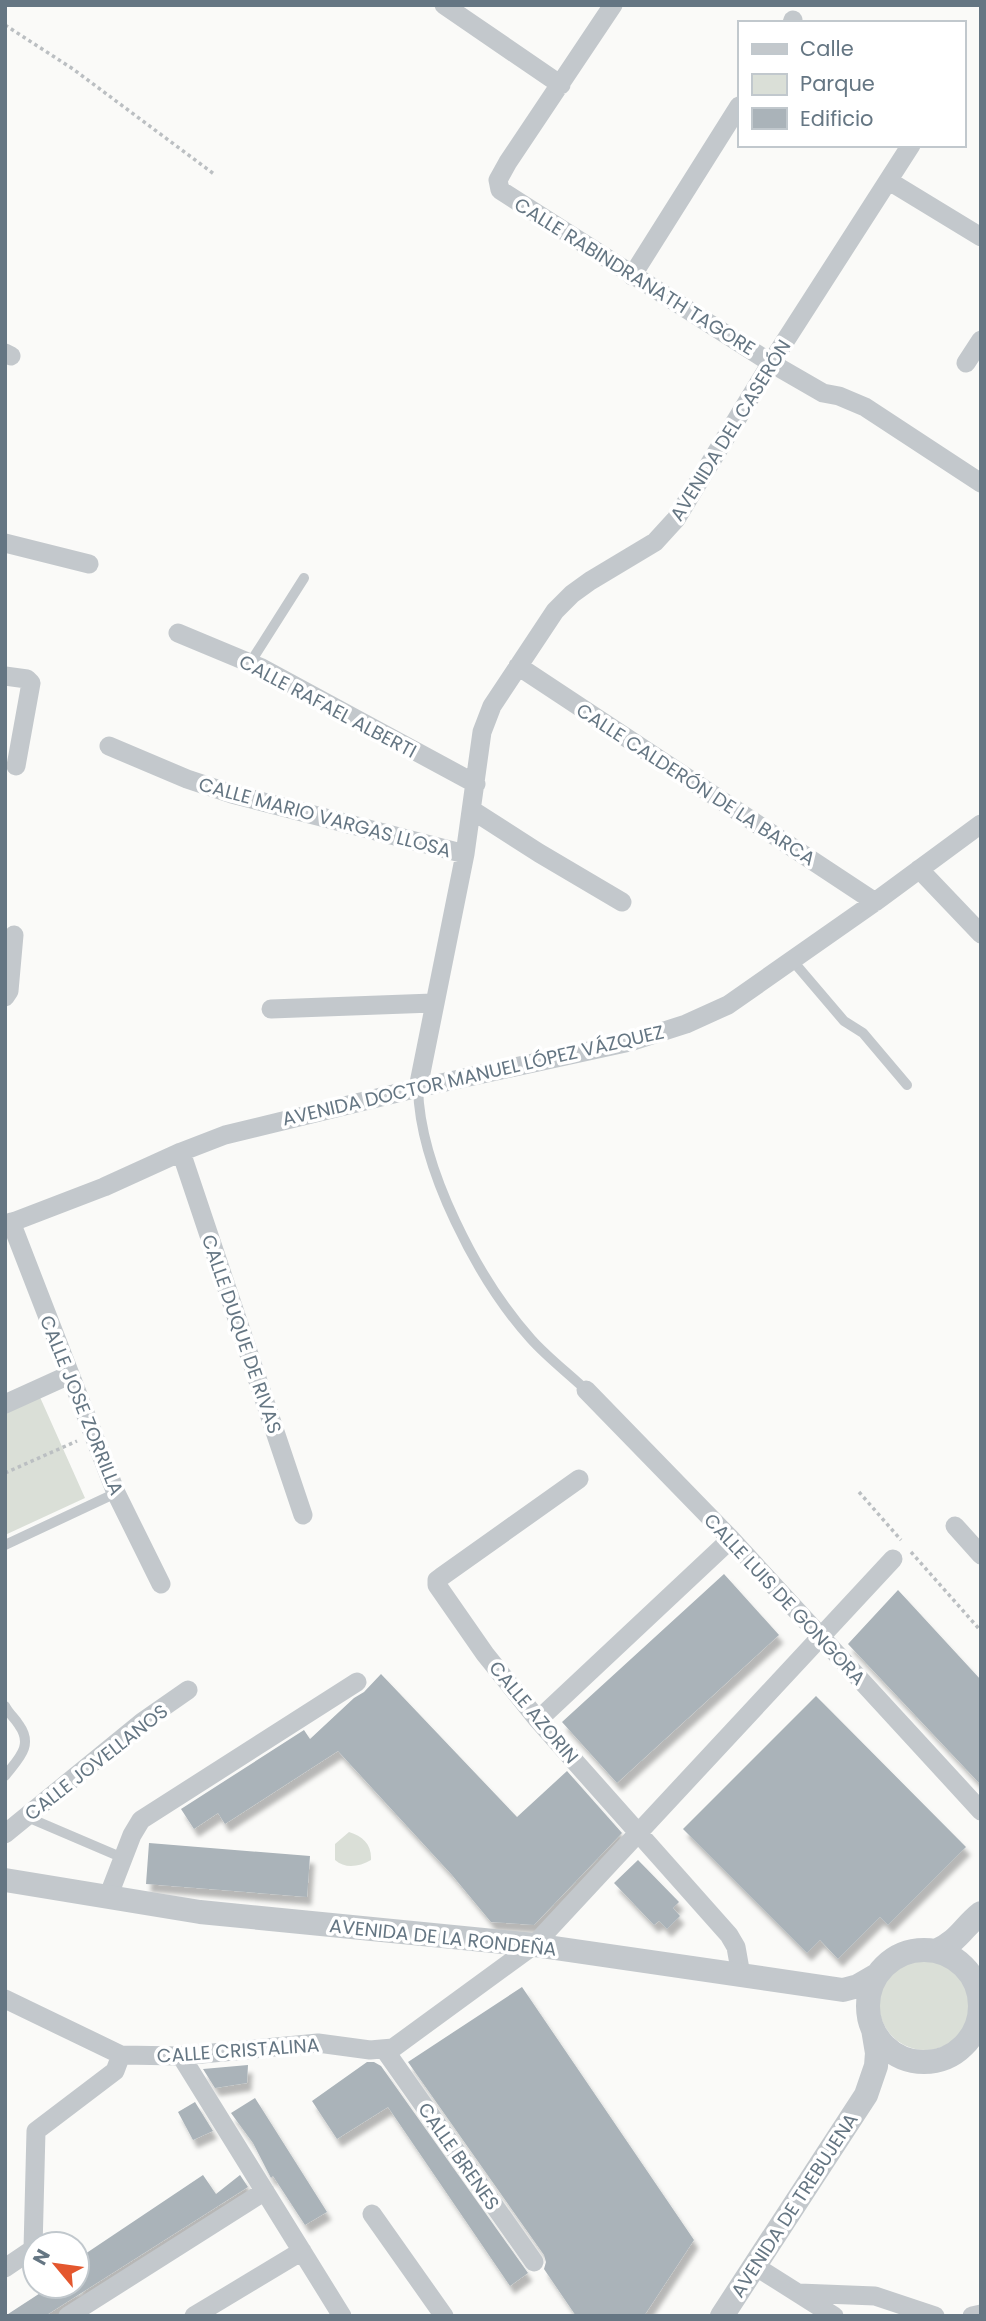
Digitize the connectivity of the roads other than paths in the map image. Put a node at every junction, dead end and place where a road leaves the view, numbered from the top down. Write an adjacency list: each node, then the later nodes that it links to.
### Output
1 (444, 5): 3 (street)
2 (613, 5): 3 (street)
3 (561, 85): 8 (street, CALLE RABINDRANATH TAGORE)
4 (738, 108): 8 (street)
5 (910, 147): 6 (street, AVENIDA DEL CASERÓN)
6 (889, 181): 7 (street); 10 (street, AVENIDA DEL CASERÓN)
7 (981, 237)
8 (632, 276): 10 (street, CALLE RABINDRANATH TAGORE)
9 (981, 341): 11 (street)
10 (771, 363): 12 (street, CALLE RABINDRANATH TAGORE); 18 (street, AVENIDA DEL CASERÓN)
11 (966, 363)
12 (981, 484)
13 (5, 543): 14 (street)
14 (89, 564)
15 (304, 578): 17 (lane)
16 (178, 633): 17 (street, CALLE RAFAEL ALBERTI)
17 (250, 663): 22 (street, CALLE RAFAEL ALBERTI)
18 (518, 666): 22 (street, AVENIDA DEL CASERÓN); 28 (street, CALLE CALDERÓN DE LA BARCA)
19 (5, 676): 21 (street)
20 (109, 746): 25 (street, CALLE MARIO VARGAS LLOSA)
21 (16, 766)
22 (476, 784): 23 (street, AVENIDA DEL CASERÓN)
23 (472, 810): 25 (street, AVENIDA DEL CASERÓN); 27 (street)
24 (981, 824): 26 (street, AVENIDA DOCTOR MANUEL LÓPEZ VÁZQUEZ)
25 (464, 854): 33 (street, AVENIDA DEL CASERÓN)
26 (919, 869): 28 (street, AVENIDA DOCTOR MANUEL LÓPEZ VÁZQUEZ); 29 (street)
27 (622, 902)
28 (875, 902): 31 (street, AVENIDA DOCTOR MANUEL LÓPEZ VÁZQUEZ)
29 (981, 934)
30 (14, 935): 32 (street)
31 (792, 960): 35 (lane); 36 (street, AVENIDA DOCTOR MANUEL LÓPEZ VÁZQUEZ)
32 (5, 997)
33 (433, 1003): 34 (street); 36 (street, AVENIDA DEL CASERÓN)
34 (271, 1009)
35 (907, 1085)
36 (418, 1088): 37 (street, AVENIDA DOCTOR MANUEL LÓPEZ VÁZQUEZ); 40 (lane)
37 (181, 1152): 38 (street, AVENIDA DOCTOR MANUEL LÓPEZ VÁZQUEZ); 44 (street, CALLE DUQUE DE RIVAS)
38 (8, 1224): 39 (street, CALLE JOSE ZORRILLA)
39 (69, 1374): 41 (street); 43 (street, CALLE JOSE ZORRILLA)
40 (586, 1390): 46 (street, CALLE LUIS DE GONGORA)
41 (5, 1404)
42 (579, 1479): 55 (street, CALLE AZORIN)
43 (117, 1493): 47 (lane); 50 (street, CALLE JOSE ZORRILLA)
44 (303, 1515)
45 (955, 1526): 49 (street)
46 (731, 1539): 51 (street, CALLE LUIS DE GONGORA); 55 (street)
47 (5, 1545)
48 (902, 1555): 51 (street)
49 (981, 1555)
50 (161, 1584)
51 (821, 1637): 57 (street, CALLE LUIS DE GONGORA); 59 (street)
52 (357, 1682): 61 (street)
53 (188, 1690): 58 (street, CALLE JOVELLANOS)
54 (5, 1706): 56 (lane)
55 (538, 1720): 59 (street, CALLE AZORIN)
56 (5, 1776)
57 (981, 1811)
58 (27, 1816): 60 (street, CALLE JOVELLANOS); 61 (lane)
59 (639, 1833): 66 (street); 68 (street, CALLE AZORIN)
60 (5, 1835)
61 (123, 1858): 63 (street)
62 (5, 1880): 63 (street, AVENIDA DE LA RONDEÑA)
63 (108, 1898): 66 (street, AVENIDA DE LA RONDEÑA)
64 (981, 1913): 67 (street)
65 (981, 1926): 70 (street)
66 (534, 1945): 68 (street, AVENIDA DE LA RONDEÑA); 74 (street)
67 (936, 1951): 69 (street); 70 (street)
68 (741, 1975): 69 (street, AVENIDA DE LA RONDEÑA)
69 (877, 1975): 72 (street)
70 (976, 1985): 73 (street)
71 (5, 1999): 75 (street, CALLE CRISTALINA)
72 (873, 2027): 77 (street); 78 (street, AVENIDA DE TREBUJENA)
73 (977, 2030): 77 (street)
74 (384, 2049): 76 (street, CALLE CRISTALINA); 82 (street, CALLE BRENES)
75 (121, 2055): 76 (street, CALLE CRISTALINA); 84 (street)
76 (181, 2056): 79 (street)
77 (916, 2061): 78 (street, AVENIDA DE TREBUJENA)
78 (866, 2095): 83 (street, AVENIDA DE TREBUJENA)
79 (265, 2191): 81 (street); 87 (street)
80 (372, 2214): 90 (street)
81 (302, 2251): 88 (street); 89 (street)
82 (534, 2262)
83 (755, 2266): 85 (street); 91 (street, AVENIDA DE TREBUJENA)
84 (5, 2268)
85 (799, 2293): 92 (street); 93 (street)
86 (981, 2314): 94 (street)
87 (68, 2316)
88 (194, 2316)
89 (342, 2316)
90 (444, 2316)
91 (722, 2316)
92 (834, 2316)
93 (934, 2316)
94 (972, 2316)

